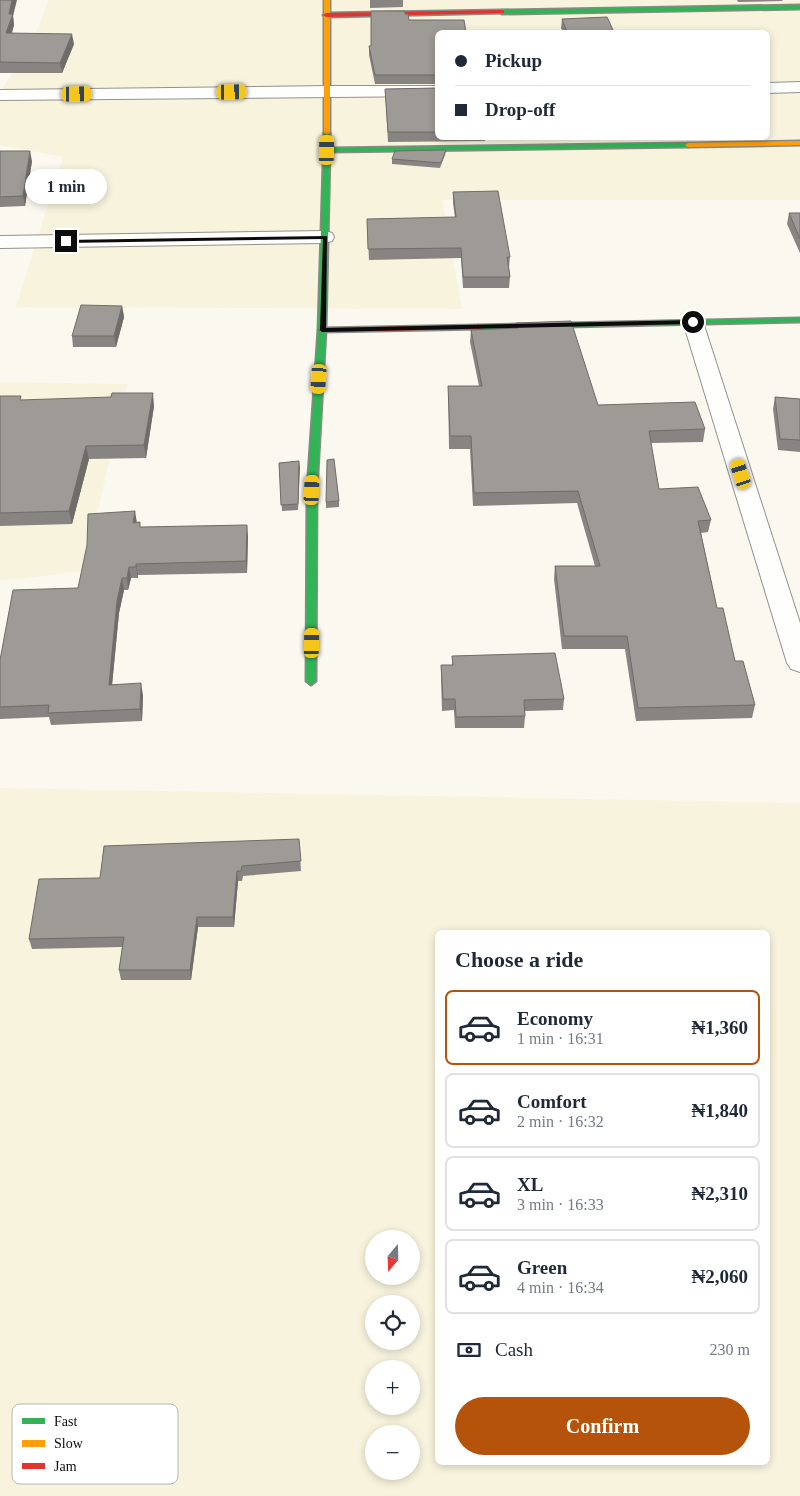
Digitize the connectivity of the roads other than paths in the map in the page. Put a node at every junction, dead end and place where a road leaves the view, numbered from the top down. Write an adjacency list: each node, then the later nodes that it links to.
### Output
1 (327, 0): 3 (street)
2 (800, 7): 3 (street)
3 (326, 15): 6 (street)
4 (800, 87): 5 (street)
5 (770, 88)
6 (328, 90): 7 (street); 8 (street); 10 (street)
7 (435, 91)
8 (0, 95)
9 (800, 143): 10 (street)
10 (327, 150): 11 (street)
11 (326, 237): 12 (street); 15 (street)
12 (0, 242)
13 (800, 320): 14 (street)
14 (693, 322): 15 (street); 16 (street)
15 (322, 330): 17 (street)
16 (800, 663)
17 (311, 681)

